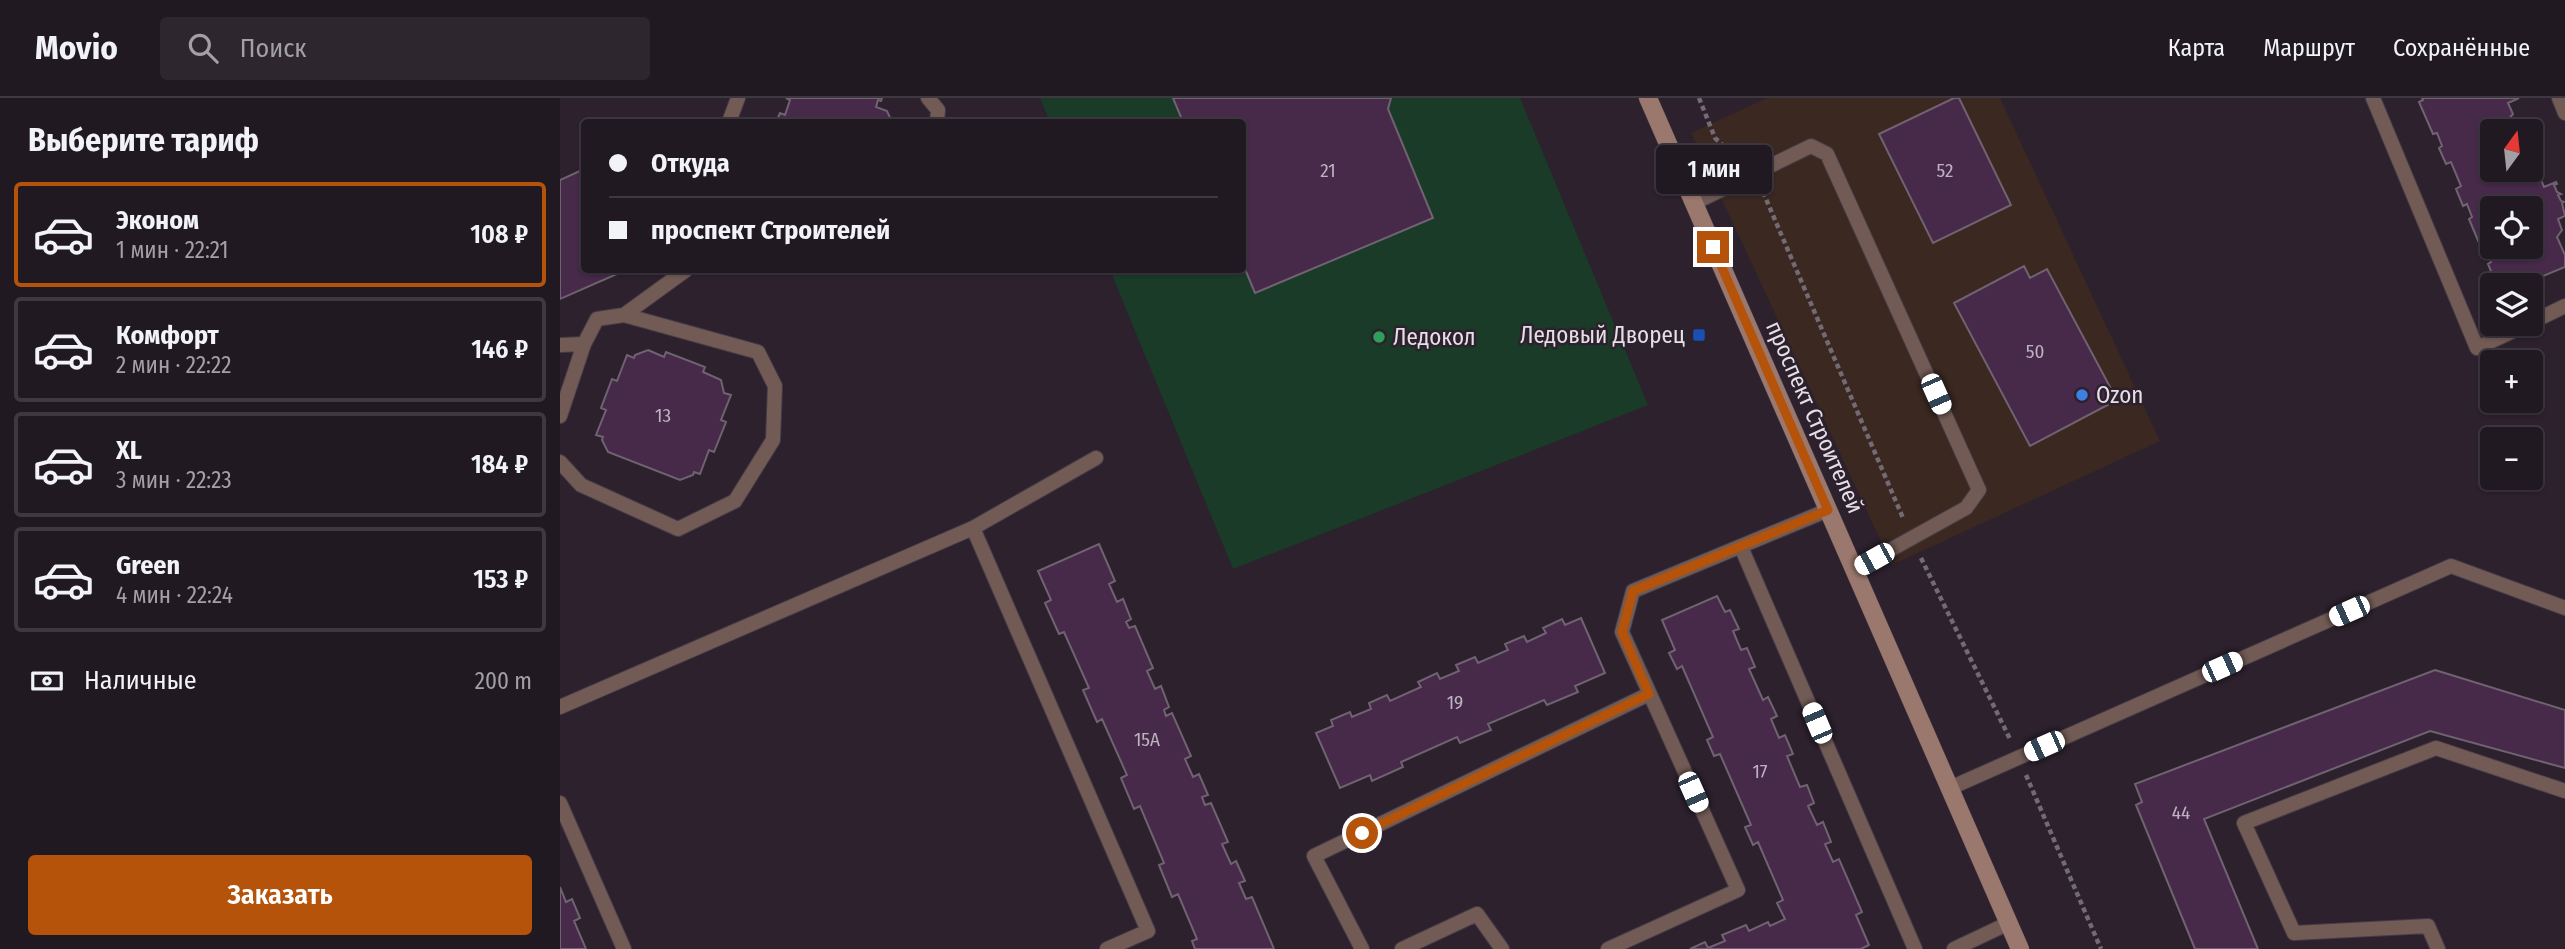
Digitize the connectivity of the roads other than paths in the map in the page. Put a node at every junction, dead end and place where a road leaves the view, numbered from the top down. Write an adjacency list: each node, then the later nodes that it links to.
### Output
1 (738, 98): 7 (lane)
2 (928, 98): 8 (lane)
3 (1648, 98): 9 (street, проспект Строителей)
4 (2372, 98): 14 (lane)
5 (2559, 98): 6 (lane)
6 (2565, 113)
7 (730, 119)
8 (937, 119)
9 (1694, 203): 20 (street, проспект Строителей); 23 (lane)
10 (682, 273): 12 (lane)
11 (2565, 306): 13 (lane)
12 (624, 315): 15 (lane); 19 (lane)
13 (2543, 316)
14 (2502, 336)
15 (584, 344): 16 (lane); 17 (lane)
16 (560, 345)
17 (560, 416)
18 (1096, 458): 21 (lane)
19 (560, 462)
20 (1828, 510): 22 (lane); 23 (street, проспект Строителей)
21 (973, 528): 26 (lane); 32 (lane)
22 (1741, 547): 25 (lane); 37 (lane)
23 (1854, 570): 27 (street, проспект Строителей)
24 (2565, 608): 27 (lane)
25 (1649, 694): 33 (lane); 36 (lane)
26 (560, 707)
27 (1950, 788): 30 (street, проспект Строителей)
28 (2565, 791): 40 (lane)
29 (560, 803): 31 (lane)
30 (2009, 923): 38 (lane); 39 (street, проспект Строителей)
31 (624, 949)
32 (1107, 949)
33 (1362, 949)
34 (1402, 949): 35 (lane)
35 (1502, 949)
36 (1608, 949)
37 (1915, 949)
38 (1954, 949)
39 (2020, 949)
40 (2438, 949)

